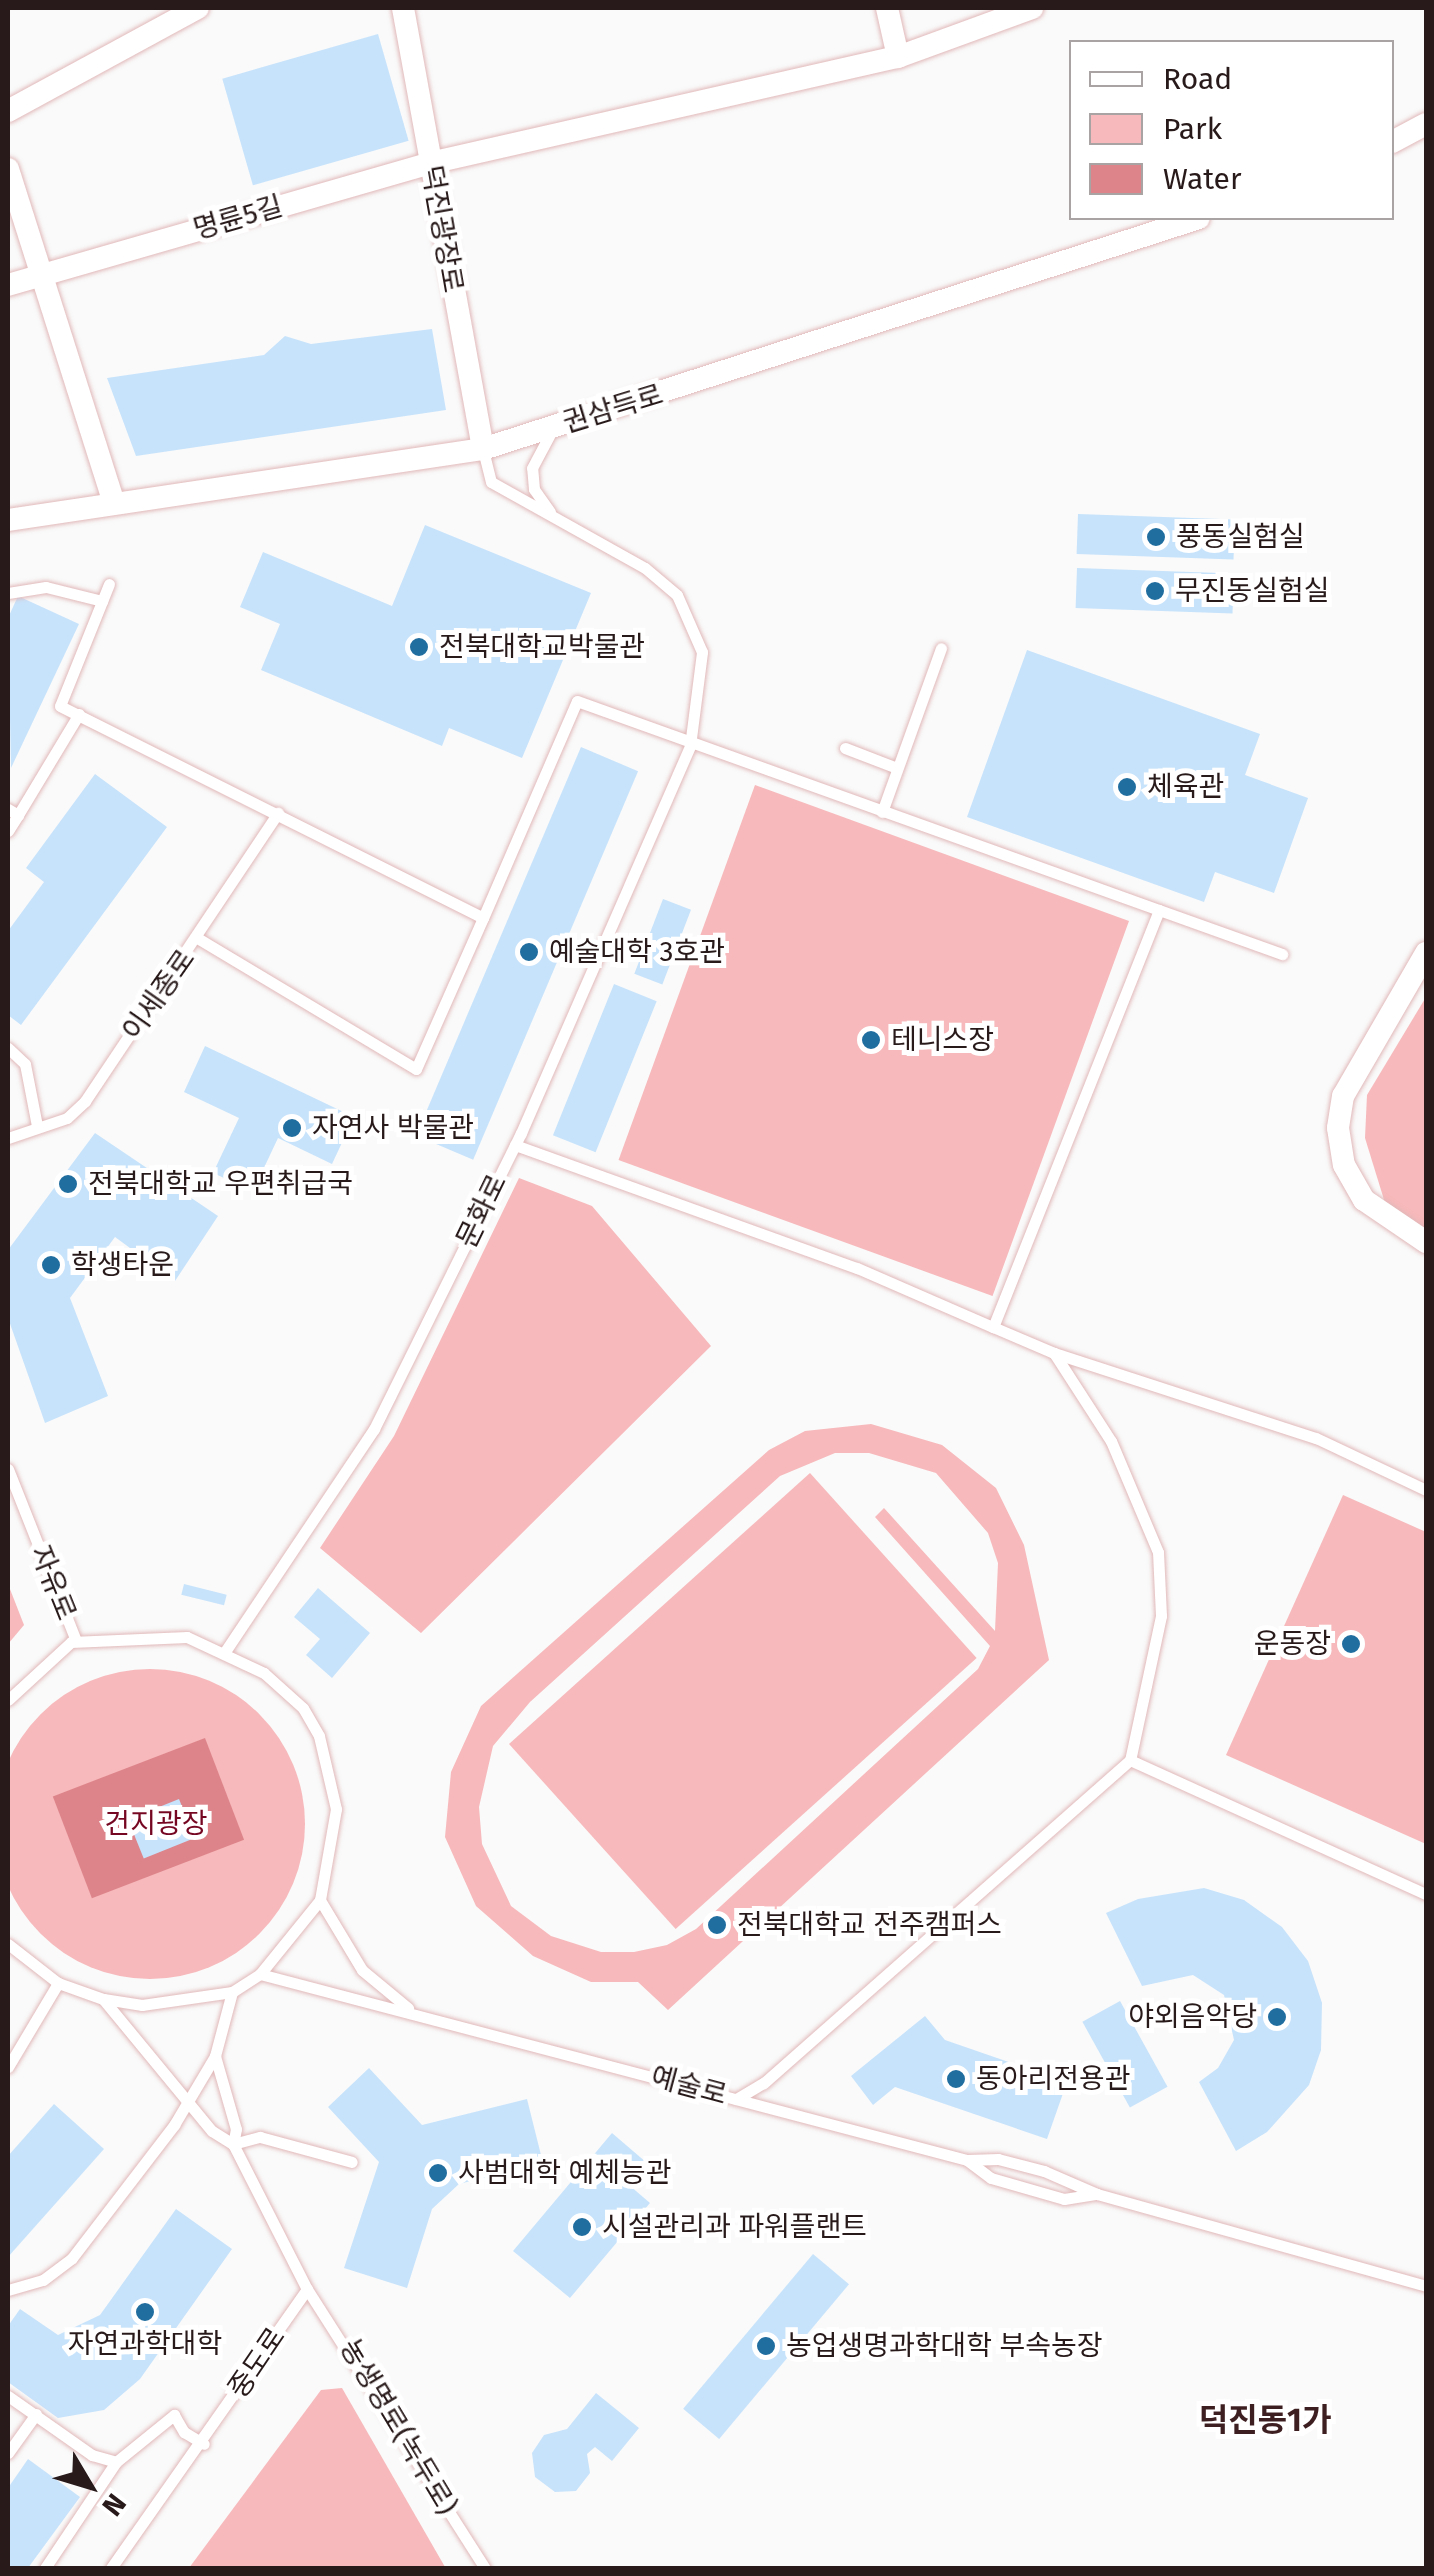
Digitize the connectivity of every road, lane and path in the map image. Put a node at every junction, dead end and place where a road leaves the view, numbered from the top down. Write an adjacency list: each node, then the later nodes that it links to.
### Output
1 (198, 8): 6 (street)
2 (403, 8): 9 (street, 덕진광장로)
3 (886, 8): 5 (street)
4 (1032, 8): 5 (street, 명륜5길)
5 (898, 57): 9 (street, 명륜5길)
6 (8, 111)
7 (1426, 124): 8 (street)
8 (1394, 141)
9 (430, 164): 12 (street, 명륜5길); 15 (street, 덕진광장로)
10 (8, 169): 12 (street)
11 (1192, 220): 14 (street, 권삼득로)
12 (46, 274): 13 (street, 명륜5길); 16 (street)
13 (8, 285)
14 (566, 423): 15 (street, 권삼득로); 17 (lane)
15 (482, 450): 16 (street, 권삼득로); 17 (lane, 문화로)
16 (113, 500): 18 (street, 권삼득로)
17 (553, 516): 24 (lane, 문화로)
18 (8, 520)
19 (109, 584): 21 (lane)
20 (8, 594): 21 (lane)
21 (102, 601): 23 (lane)
22 (942, 648): 26 (lane)
23 (79, 714): 27 (lane); 29 (lane)
24 (690, 746): 28 (lane); 32 (lane); 39 (lane, 문화로)
25 (845, 748): 26 (lane)
26 (897, 768): 28 (lane)
27 (13, 812): 30 (lane)
28 (882, 812): 31 (lane)
29 (278, 813): 32 (lane); 33 (lane, 이세종로)
30 (8, 831)
31 (1159, 910): 34 (lane); 41 (lane)
32 (483, 918): 33 (lane)
33 (199, 939): 37 (lane, 이세종로)
34 (1282, 954)
35 (1426, 954): 40 (street)
36 (8, 1048): 37 (lane)
37 (37, 1126): 38 (lane, 이세종로)
38 (8, 1138)
39 (515, 1145): 41 (lane); 46 (lane, 문화로)
40 (1426, 1242)
41 (993, 1328): 42 (lane)
42 (1054, 1353): 44 (lane); 48 (lane)
43 (8, 1469): 45 (lane, 자유로)
44 (1426, 1490)
45 (76, 1641): 46 (lane); 47 (lane)
46 (226, 1650): 50 (lane)
47 (8, 1700)
48 (1130, 1760): 49 (lane); 60 (lane)
49 (1426, 1894)
50 (320, 1900): 52 (lane); 56 (lane)
51 (8, 1944): 53 (lane)
52 (260, 1974): 54 (lane); 56 (lane, 예술로)
53 (58, 1983): 55 (lane); 58 (lane)
54 (232, 1992): 55 (lane); 57 (lane)
55 (103, 1999): 59 (lane)
56 (411, 2011): 60 (lane, 예술로)
57 (216, 2056): 59 (lane); 61 (lane)
58 (8, 2067)
59 (189, 2098): 61 (lane); 67 (lane)
60 (736, 2099): 62 (lane, 예술로)
61 (233, 2144): 63 (lane); 66 (lane)
62 (967, 2160): 64 (lane, 예술로); 64 (lane, 예술로)
63 (352, 2162)
64 (1097, 2194): 65 (lane, 예술로)
65 (1426, 2286)
66 (307, 2289): 70 (lane, 중도로); 75 (lane, 농생명로(녹두로))
67 (8, 2290)
68 (8, 2396): 69 (lane)
69 (36, 2414): 71 (lane); 72 (lane)
70 (204, 2444): 72 (lane); 74 (lane, 중도로)
71 (8, 2453)
72 (116, 2462): 73 (lane)
73 (45, 2568)
74 (111, 2568)
75 (485, 2568)

